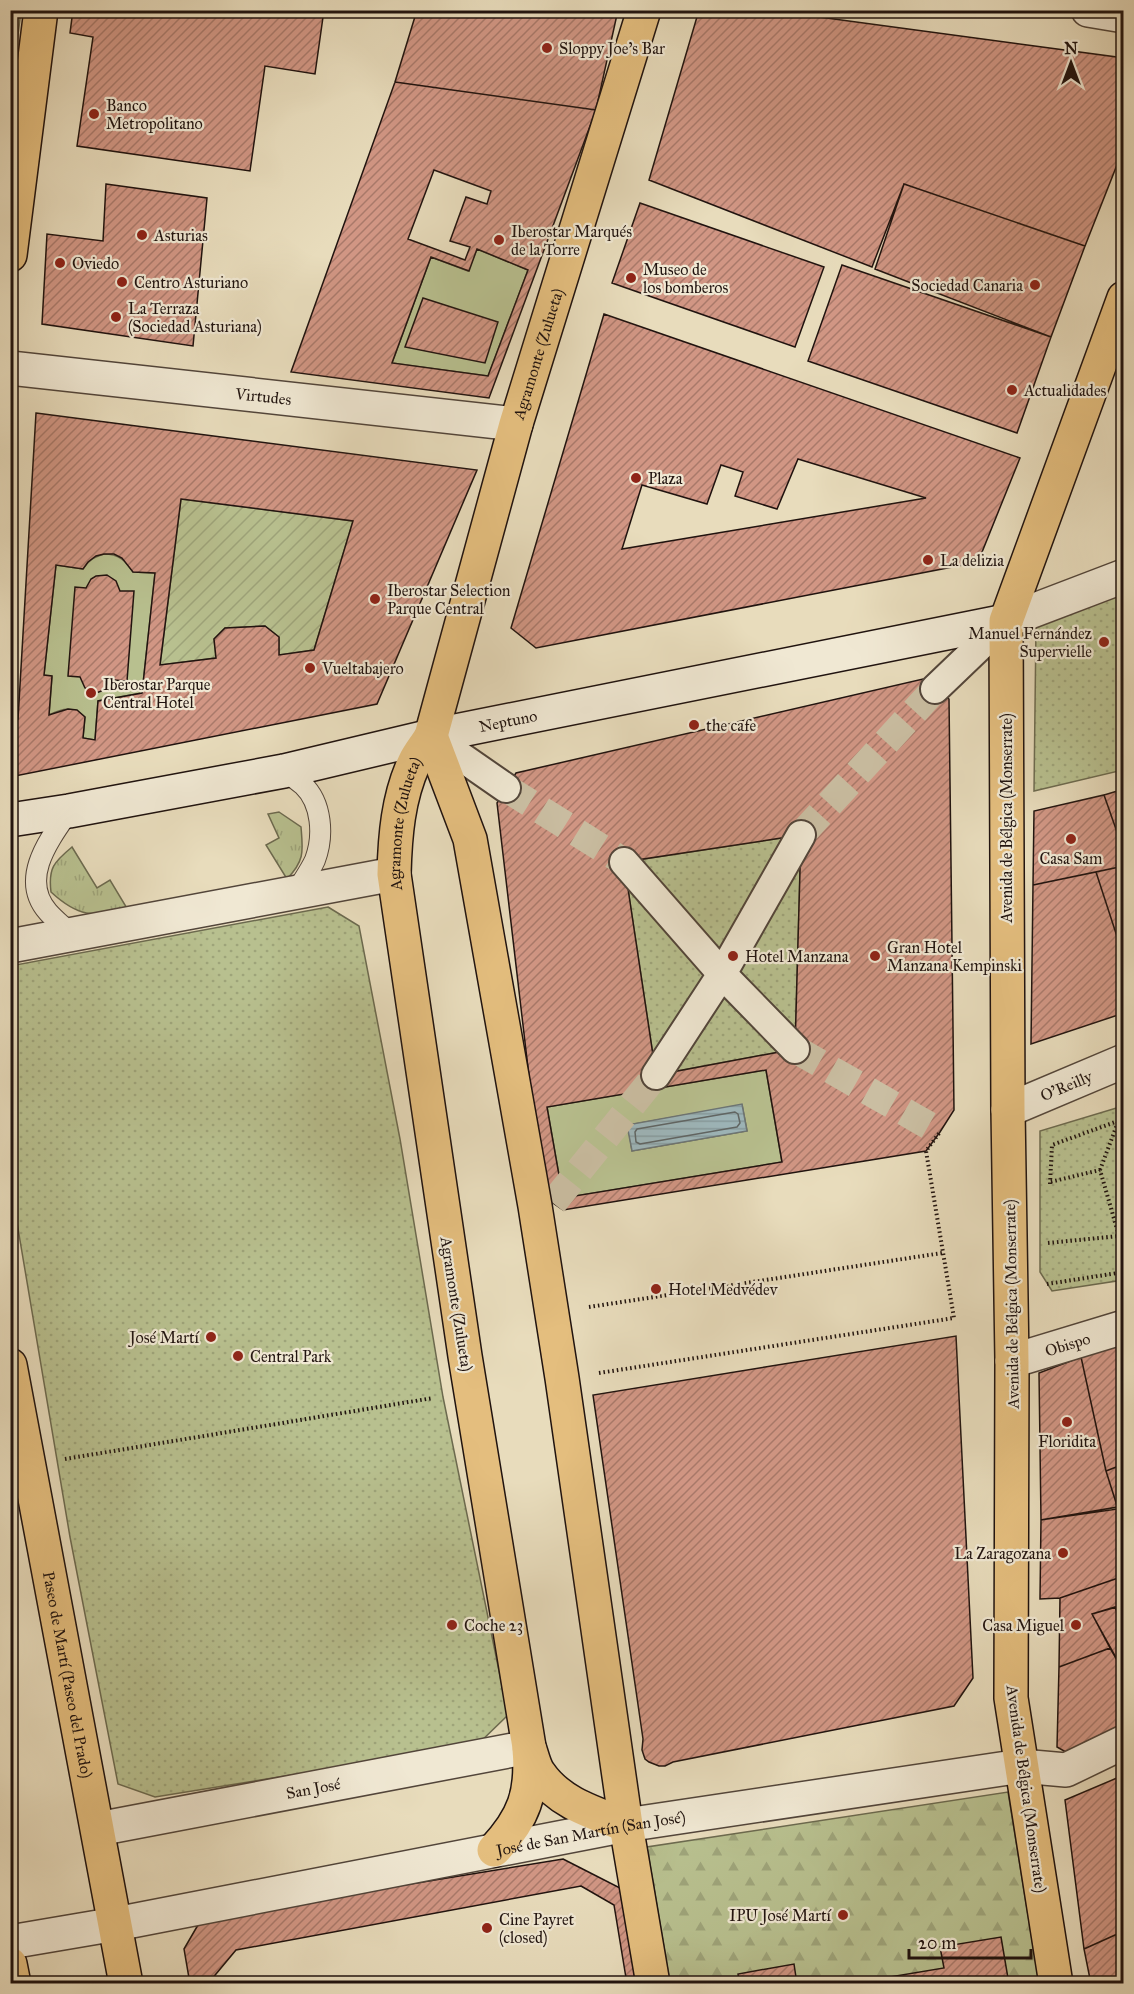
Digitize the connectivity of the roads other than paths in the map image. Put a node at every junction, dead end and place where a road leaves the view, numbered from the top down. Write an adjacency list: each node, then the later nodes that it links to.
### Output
1 (41, 10): 5 (main road)
2 (645, 10): 8 (main road, Agramonte (Zulueta))
3 (1088, 10): 4 (street)
4 (1124, 16)
5 (10, 255)
6 (1124, 298): 10 (main road)
7 (10, 368): 8 (street, Virtudes)
8 (516, 424): 12 (main road, Agramonte (Zulueta))
9 (1124, 576): 10 (street, Neptuno)
10 (1006, 621): 11 (street); 12 (street, Neptuno); 27 (main road, Avenida de Bélgica (Monserrate))
11 (935, 688)
12 (431, 735): 13 (street, Neptuno); 14 (street); 19 (main road, Agramonte (Zulueta)); 35 (main road, Agramonte (Zulueta))
13 (284, 771): 15 (street, Neptuno); 20 (lane)
14 (506, 789)
15 (69, 811): 16 (street, Neptuno); 21 (lane)
16 (10, 820)
17 (801, 835): 23 (street)
18 (624, 862): 23 (street)
19 (393, 874): 20 (street); 33 (main road, Agramonte (Zulueta))
20 (296, 892): 21 (street)
21 (72, 935): 22 (street)
22 (10, 946)
23 (722, 974): 24 (street); 26 (street)
24 (795, 1049)
25 (1124, 1061): 27 (street, O'Reilly)
26 (657, 1075)
27 (1008, 1110): 29 (main road, Avenida de Bélgica (Monserrate))
28 (1124, 1327): 29 (street, Obispo)
29 (1012, 1361): 34 (main road, Avenida de Bélgica (Monserrate))
30 (10, 1365): 31 (main road, Paseo de Martí (Paseo del Prado))
31 (22, 1454): 36 (main road, Paseo de Martí (Paseo del Prado))
32 (1124, 1742): 34 (street, José de San Martín (San José))
33 (529, 1747): 35 (main road, Agramonte (Zulueta)); 36 (street, San José); 37 (main road)
34 (1021, 1766): 35 (street, José de San Martín (San José)); 44 (main road, Avenida de Bélgica (Monserrate))
35 (626, 1825): 37 (street, José de San Martín (San José)); 43 (main road, Agramonte (Zulueta))
36 (98, 1829): 38 (main road, Paseo de Martí (Paseo del Prado))
37 (494, 1850): 38 (street, José de San Martín (San José))
38 (116, 1924): 39 (street); 42 (main road, Paseo de Martí (Paseo del Prado))
39 (10, 1942)
40 (10, 1964): 41 (main road)
41 (14, 1983)
42 (126, 1983)
43 (653, 1983)
44 (1056, 1983)

